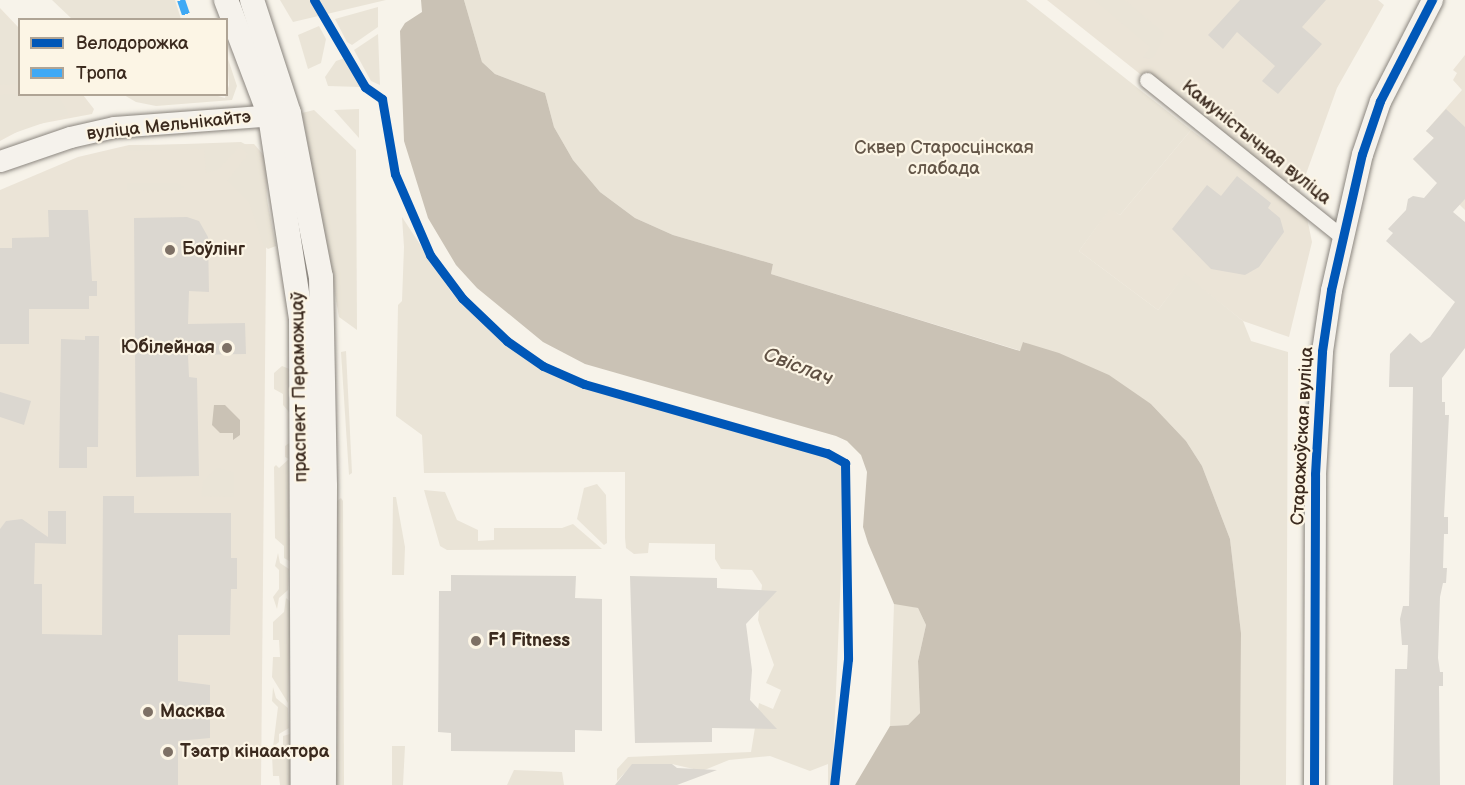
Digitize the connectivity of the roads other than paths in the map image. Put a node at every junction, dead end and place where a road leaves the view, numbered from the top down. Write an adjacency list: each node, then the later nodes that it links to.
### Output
1 (226, 0): 5 (main road, праспект Пераможцаў)
2 (252, 0): 5 (main road, праспект Пераможцаў)
3 (1432, 0): 7 (main road, Старажоўская вуліца)
4 (1148, 80): 7 (street, Камуністычная вуліца)
5 (279, 115): 6 (main road, вуліца Мельнікайтэ); 8 (main road, праспект Пераможцаў); 9 (main road, праспект Пераможцаў)
6 (0, 161)
7 (1341, 237): 10 (main road, Старажоўская вуліца)
8 (303, 785)
9 (324, 785)
10 (1314, 785)

